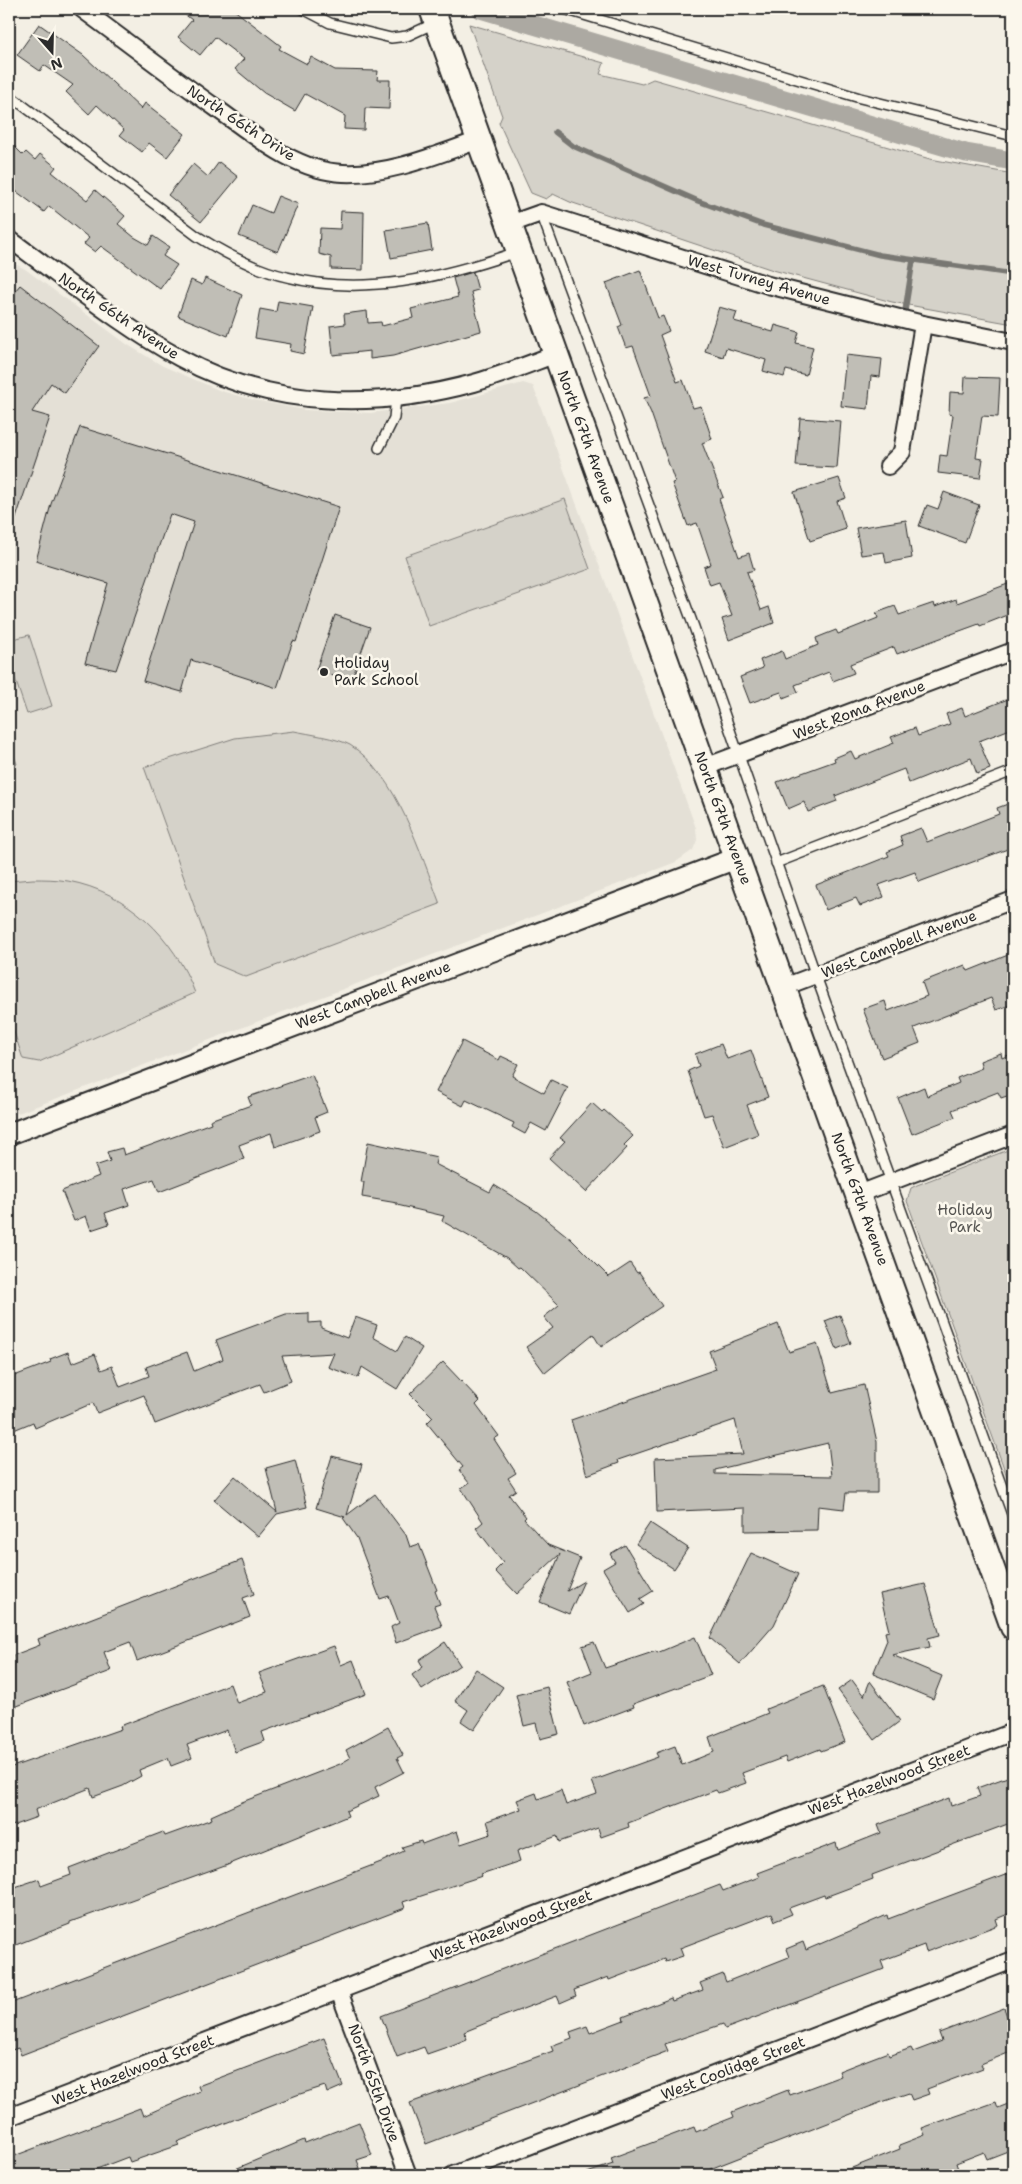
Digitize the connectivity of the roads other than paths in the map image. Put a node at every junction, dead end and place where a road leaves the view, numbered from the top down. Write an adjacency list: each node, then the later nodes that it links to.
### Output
1 (82, 9): 7 (street, North 66th Drive)
2 (303, 9): 4 (lane)
3 (564, 9): 6 (lane)
4 (434, 15): 7 (main road, North 67th Avenue)
5 (9, 95): 11 (lane)
6 (1013, 136)
7 (479, 140): 9 (main road, North 67th Avenue)
8 (541, 213): 9 (street); 12 (street, West Turney Avenue); 19 (lane)
9 (510, 224): 11 (main road, North 67th Avenue)
10 (9, 239): 15 (street, North 66th Avenue)
11 (519, 252): 14 (main road, North 67th Avenue)
12 (923, 324): 13 (street, West Turney Avenue); 17 (street)
13 (1013, 342)
14 (556, 354): 15 (street, North 66th Avenue); 20 (main road, North 67th Avenue)
15 (396, 397): 16 (lane)
16 (379, 448)
17 (888, 466)
18 (1013, 651): 19 (street, West Roma Avenue)
19 (740, 755): 20 (street, West Roma Avenue); 23 (lane)
20 (705, 767): 22 (main road, North 67th Avenue)
21 (1013, 772): 23 (lane)
22 (737, 858): 26 (main road, North 67th Avenue); 27 (street, West Campbell Avenue)
23 (776, 863): 25 (lane)
24 (1013, 900): 25 (street, West Campbell Avenue)
25 (816, 976): 26 (street, West Campbell Avenue); 29 (lane)
26 (784, 987): 30 (main road, North 67th Avenue)
27 (9, 1134)
28 (1013, 1135): 29 (street)
29 (891, 1182): 30 (street); 31 (lane)
30 (859, 1194): 32 (main road, North 67th Avenue)
31 (1013, 1516)
32 (1013, 1627)
33 (1013, 1732): 35 (street, West Hazelwood Street)
34 (1013, 1960): 38 (street, West Coolidge Street)
35 (339, 1991): 36 (street, West Hazelwood Street); 37 (street, North 65th Drive)
36 (9, 2117)
37 (408, 2175)
38 (454, 2175)

